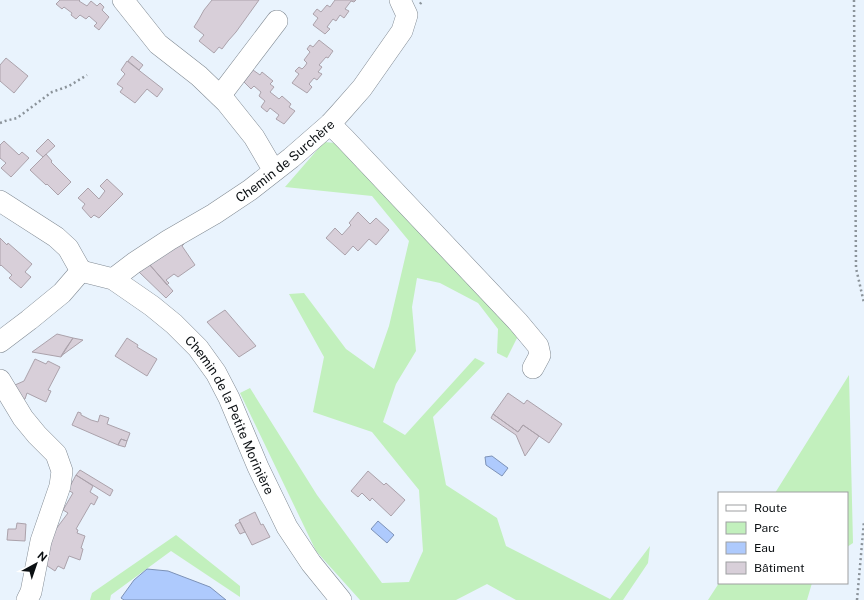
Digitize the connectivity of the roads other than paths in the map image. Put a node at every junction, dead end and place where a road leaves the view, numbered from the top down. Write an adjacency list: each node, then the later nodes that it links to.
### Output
1 (123, 0): 4 (street)
2 (400, 0): 5 (street, Chemin de Surchère)
3 (277, 21): 4 (street)
4 (220, 96): 6 (street)
5 (330, 124): 6 (street, Chemin de Surchère); 11 (street)
6 (274, 171): 9 (street, Chemin de Surchère)
7 (0, 201): 8 (street)
8 (80, 271): 9 (street, Chemin de la Petite Morinière); 10 (street)
9 (113, 279): 14 (street, Chemin de la Petite Morinière)
10 (0, 342)
11 (533, 368)
12 (0, 380): 13 (street)
13 (27, 600)
14 (341, 600)

